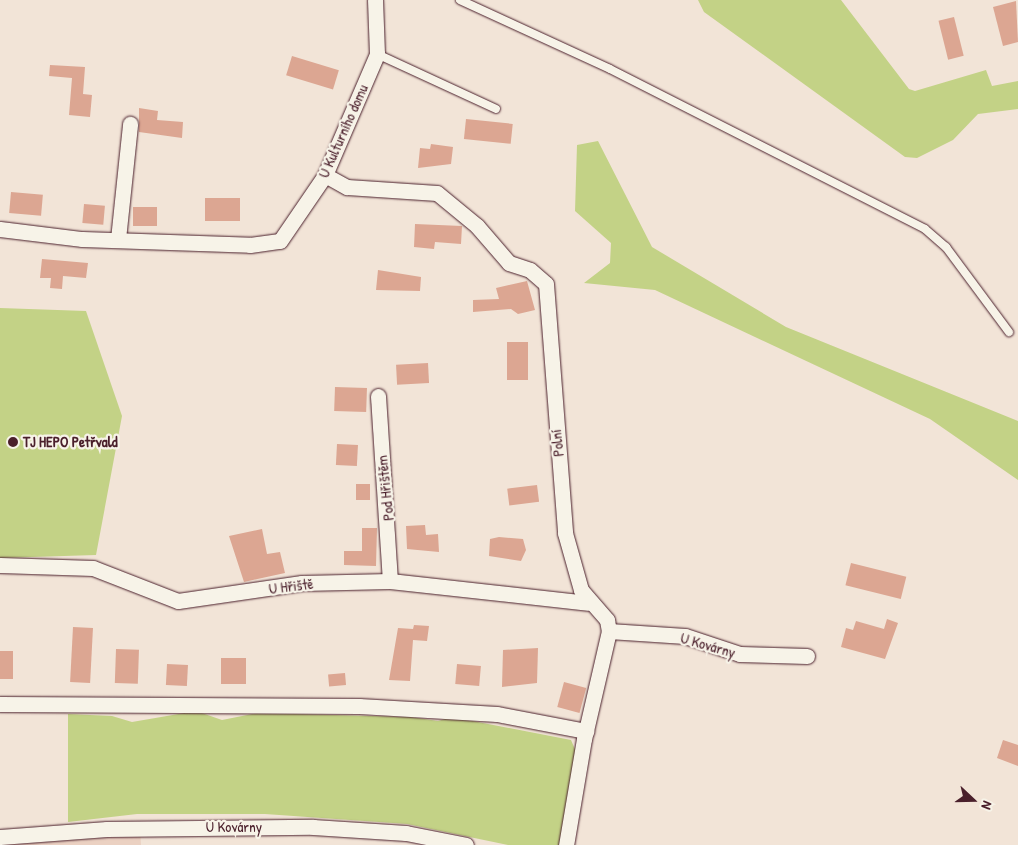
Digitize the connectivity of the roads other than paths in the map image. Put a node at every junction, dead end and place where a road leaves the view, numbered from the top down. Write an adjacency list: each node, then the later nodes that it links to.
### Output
1 (375, 0): 3 (street, U Kulturního domu)
2 (460, 0): 9 (lane)
3 (378, 54): 4 (lane); 6 (street, U Kulturního domu)
4 (496, 108)
5 (130, 124): 8 (street)
6 (325, 175): 8 (street, U Kulturního domu); 13 (street, Polní)
7 (0, 229): 8 (street, U Kulturního domu)
8 (118, 239)
9 (1009, 332)
10 (378, 396): 12 (street, Pod Hřištěm)
11 (0, 565): 12 (street, U Hřiště)
12 (390, 581): 13 (street, U Hřiště)
13 (588, 603): 14 (street, Polní)
14 (609, 631): 15 (street, U Kovárny); 17 (street)
15 (807, 656)
16 (0, 704): 17 (street)
17 (586, 731): 20 (street)
18 (0, 836): 19 (street, U Kovárny)
19 (466, 845)
20 (566, 845)

